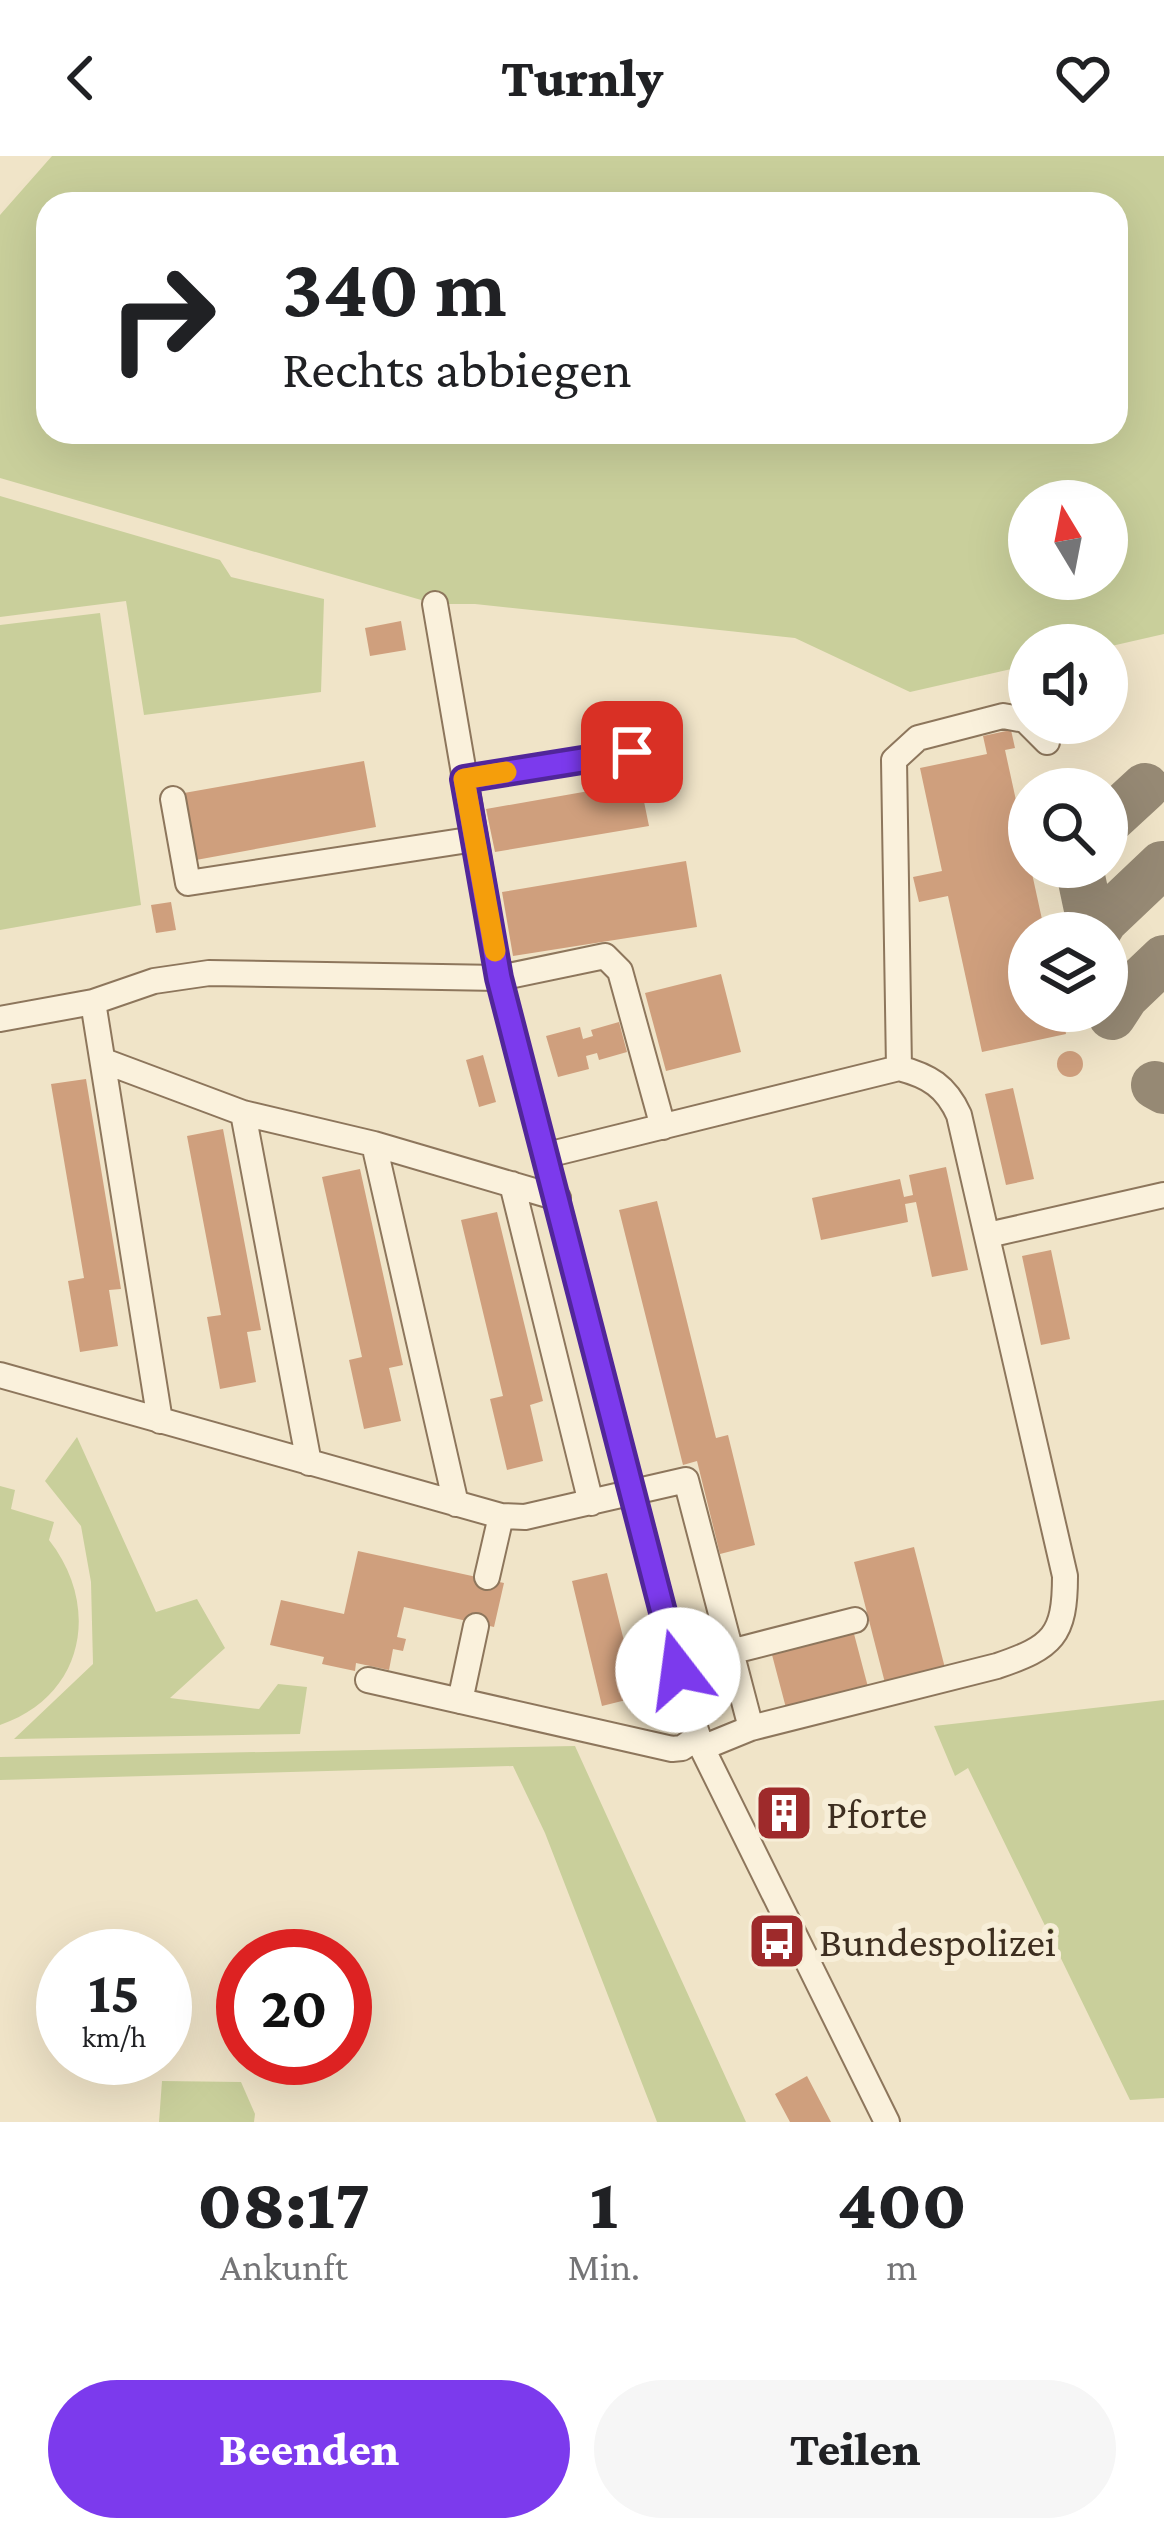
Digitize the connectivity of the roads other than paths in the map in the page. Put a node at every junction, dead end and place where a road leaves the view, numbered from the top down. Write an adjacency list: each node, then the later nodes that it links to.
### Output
1 (435, 604): 4 (street)
2 (1008, 717): 11 (street)
3 (632, 752): 4 (street)
4 (464, 779): 6 (street)
5 (173, 799): 6 (street)
6 (475, 839): 7 (street)
7 (499, 978): 8 (street); 13 (street); 15 (street)
8 (93, 1003): 9 (street); 10 (street)
9 (0, 1019)
10 (104, 1061): 12 (street); 21 (street)
11 (898, 1068): 13 (street); 19 (street)
12 (243, 1113): 14 (street); 22 (street)
13 (662, 1127): 15 (street)
14 (374, 1144): 16 (street); 25 (street)
15 (547, 1155): 18 (street)
16 (512, 1184): 18 (street); 24 (street)
17 (1164, 1195): 19 (street)
18 (558, 1198): 23 (street)
19 (988, 1234): 33 (street)
20 (0, 1375): 21 (street)
21 (160, 1421): 22 (street)
22 (309, 1462): 25 (street)
23 (632, 1495): 24 (street); 30 (street); 34 (street)
24 (591, 1503): 26 (street)
25 (456, 1504): 26 (street)
26 (501, 1516): 27 (street)
27 (487, 1577)
28 (855, 1620): 30 (street)
29 (476, 1626): 32 (street)
30 (734, 1651): 33 (street)
31 (368, 1680): 32 (street)
32 (460, 1700): 34 (street)
33 (751, 1728): 34 (street)
34 (700, 1742): 35 (street)
35 (887, 2122)

